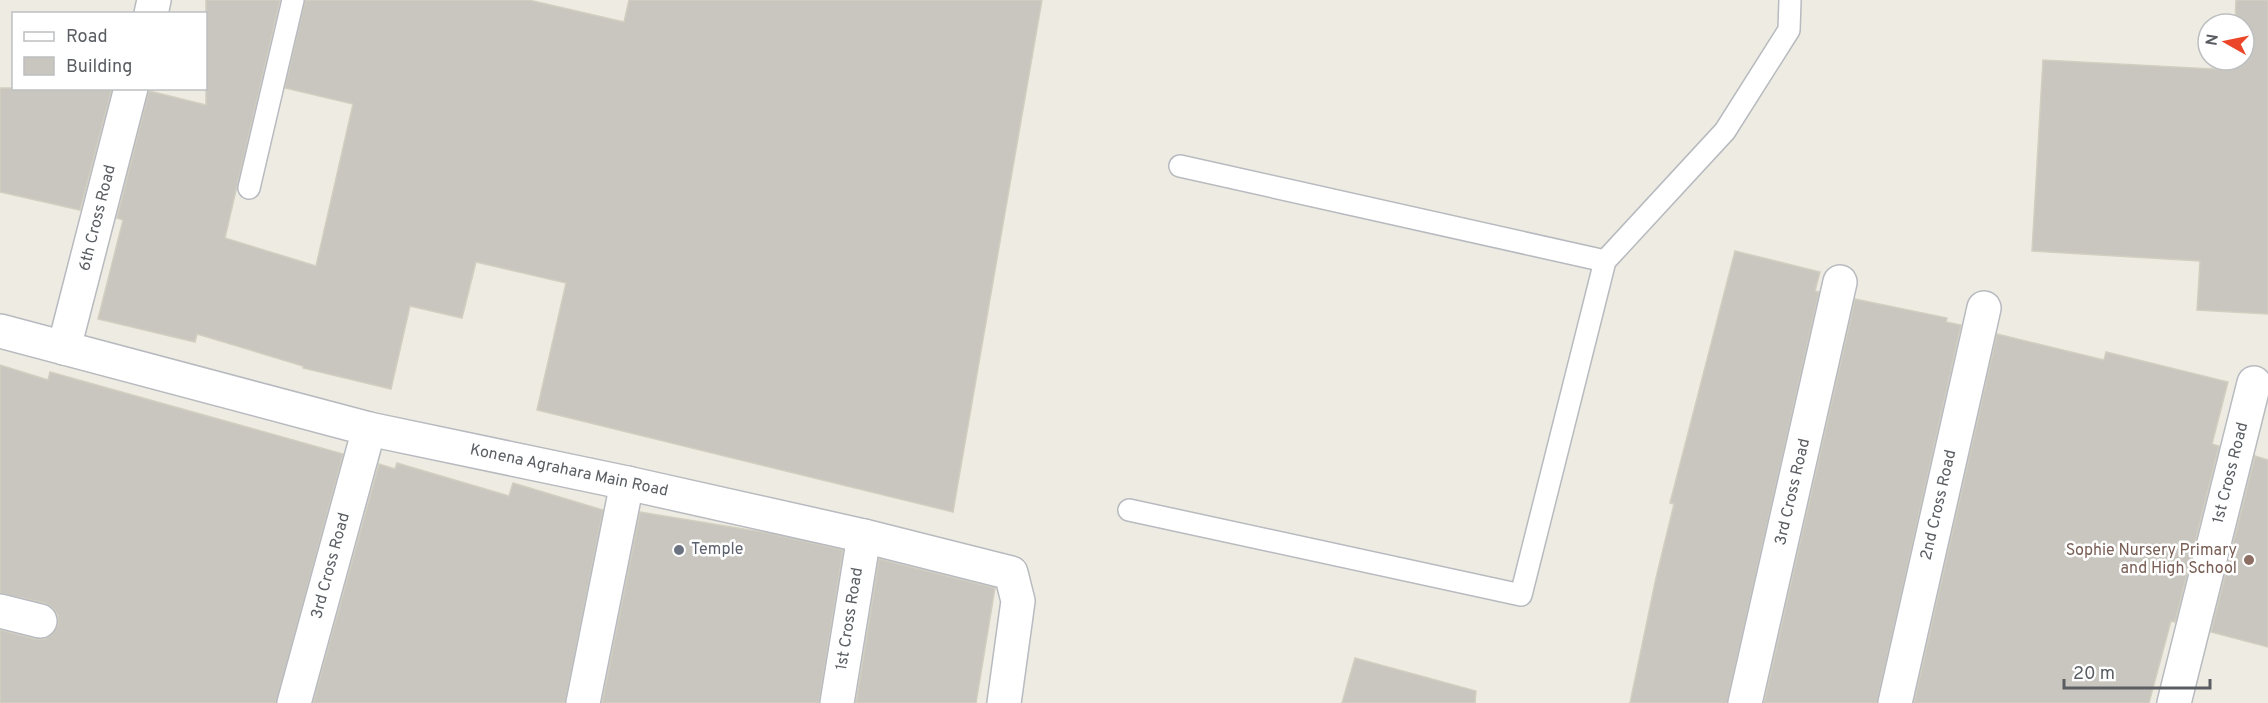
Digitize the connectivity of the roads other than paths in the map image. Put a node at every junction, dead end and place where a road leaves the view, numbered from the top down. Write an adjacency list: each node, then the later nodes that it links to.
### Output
1 (293, 0): 5 (lane)
2 (1790, 0): 6 (lane)
3 (131, 90): 10 (street, 6th Cross Road)
4 (1180, 166): 6 (lane)
5 (249, 188)
6 (1605, 261): 14 (lane)
7 (1840, 282): 22 (street, 3rd Cross Road)
8 (1984, 308): 23 (street, 2nd Cross Road)
9 (0, 331): 10 (street, Konena Agrahara Main Road)
10 (64, 348): 12 (street, Konena Agrahara Main Road)
11 (2254, 383): 24 (street, 1st Cross Road)
12 (369, 429): 13 (street, Konena Agrahara Main Road); 18 (street, 3rd Cross Road)
13 (627, 483): 15 (street, Konena Agrahara Main Road); 19 (street)
14 (1129, 510)
15 (864, 536): 20 (street, 1st Cross Road); 21 (street, Konena Agrahara Main Road)
16 (0, 610): 17 (street)
17 (40, 621)
18 (294, 703)
19 (583, 703)
20 (837, 703)
21 (1004, 703)
22 (1745, 703)
23 (1895, 703)
24 (2174, 703)

